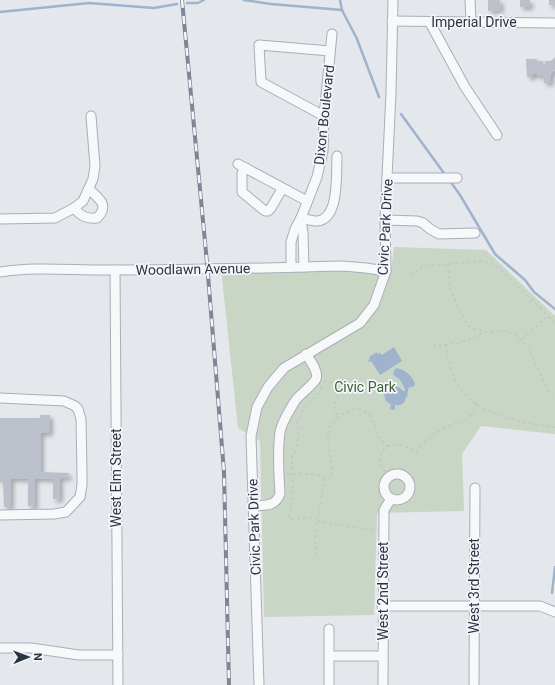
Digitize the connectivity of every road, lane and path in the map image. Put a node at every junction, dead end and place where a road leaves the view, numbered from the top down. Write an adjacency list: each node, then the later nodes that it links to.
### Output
1 (393, 0): 3 (street, Civic Park Drive)
2 (470, 0): 5 (street)
3 (392, 21): 4 (street, Imperial Drive); 13 (street, Civic Park Drive)
4 (430, 22): 5 (street, Imperial Drive); 11 (street)
5 (471, 22): 6 (street, Imperial Drive)
6 (555, 23)
7 (332, 34): 8 (street, Dixon Boulevard)
8 (330, 51): 10 (street, Dixon Boulevard); 10 (street)
9 (91, 116): 15 (street)
10 (324, 116): 17 (street, Dixon Boulevard)
11 (497, 135)
12 (337, 156): 19 (street)
13 (388, 178): 14 (street); 21 (street, Civic Park Drive)
14 (457, 178)
15 (89, 189): 18 (street); 18 (street)
16 (282, 189): 16 (street); 17 (street)
17 (307, 201): 19 (street, Dixon Boulevard)
18 (74, 208): 20 (street)
19 (301, 218): 24 (street, Dixon Boulevard); 25 (street, Dixon Boulevard)
20 (0, 219)
21 (385, 220): 22 (street); 27 (street, Civic Park Drive)
22 (476, 233)
23 (448, 264): 29 (path); 30 (path); 32 (path)
24 (291, 267): 25 (street, Woodlawn Avenue); 26 (street, Woodlawn Avenue)
25 (304, 267): 27 (street, Woodlawn Avenue)
26 (115, 270): 28 (street, Woodlawn Avenue); 59 (street, West Elm Street)
27 (386, 271): 36 (street, Civic Park Drive)
28 (0, 272)
29 (410, 275)
30 (548, 316): 31 (path); 33 (path)
31 (555, 323)
32 (484, 333): 33 (path); 34 (path)
33 (522, 339): 37 (path)
34 (445, 344): 35 (path); 39 (path)
35 (433, 346)
36 (306, 354): 43 (street); 49 (street, Civic Park Drive)
37 (555, 397)
38 (0, 398): 50 (street)
39 (477, 403): 41 (path); 42 (path)
40 (338, 416): 42 (path); 44 (path); 45 (path)
41 (555, 426)
42 (388, 446): 46 (path)
43 (279, 474): 44 (path); 49 (street)
44 (293, 474): 45 (path); 51 (path)
45 (325, 476): 51 (path)
46 (390, 476): 48 (street); 48 (street)
47 (475, 488): 55 (street, West 3rd Street)
48 (391, 499): 52 (street, West 2nd Street)
49 (253, 506): 63 (street, Civic Park Drive)
50 (0, 515)
51 (318, 520): 52 (path); 53 (path)
52 (383, 532): 54 (street, West 2nd Street)
53 (316, 556)
54 (382, 606): 55 (street); 61 (street, West 2nd Street)
55 (474, 606): 56 (street); 66 (street, West 3rd Street)
56 (555, 612)
57 (329, 629): 60 (street)
58 (0, 648): 59 (street)
59 (118, 655): 62 (street, West Elm Street)
60 (329, 656): 61 (street); 64 (street)
61 (382, 656): 65 (street, West 2nd Street)
62 (118, 685)
63 (259, 685)
64 (329, 685)
65 (382, 685)
66 (474, 685)

